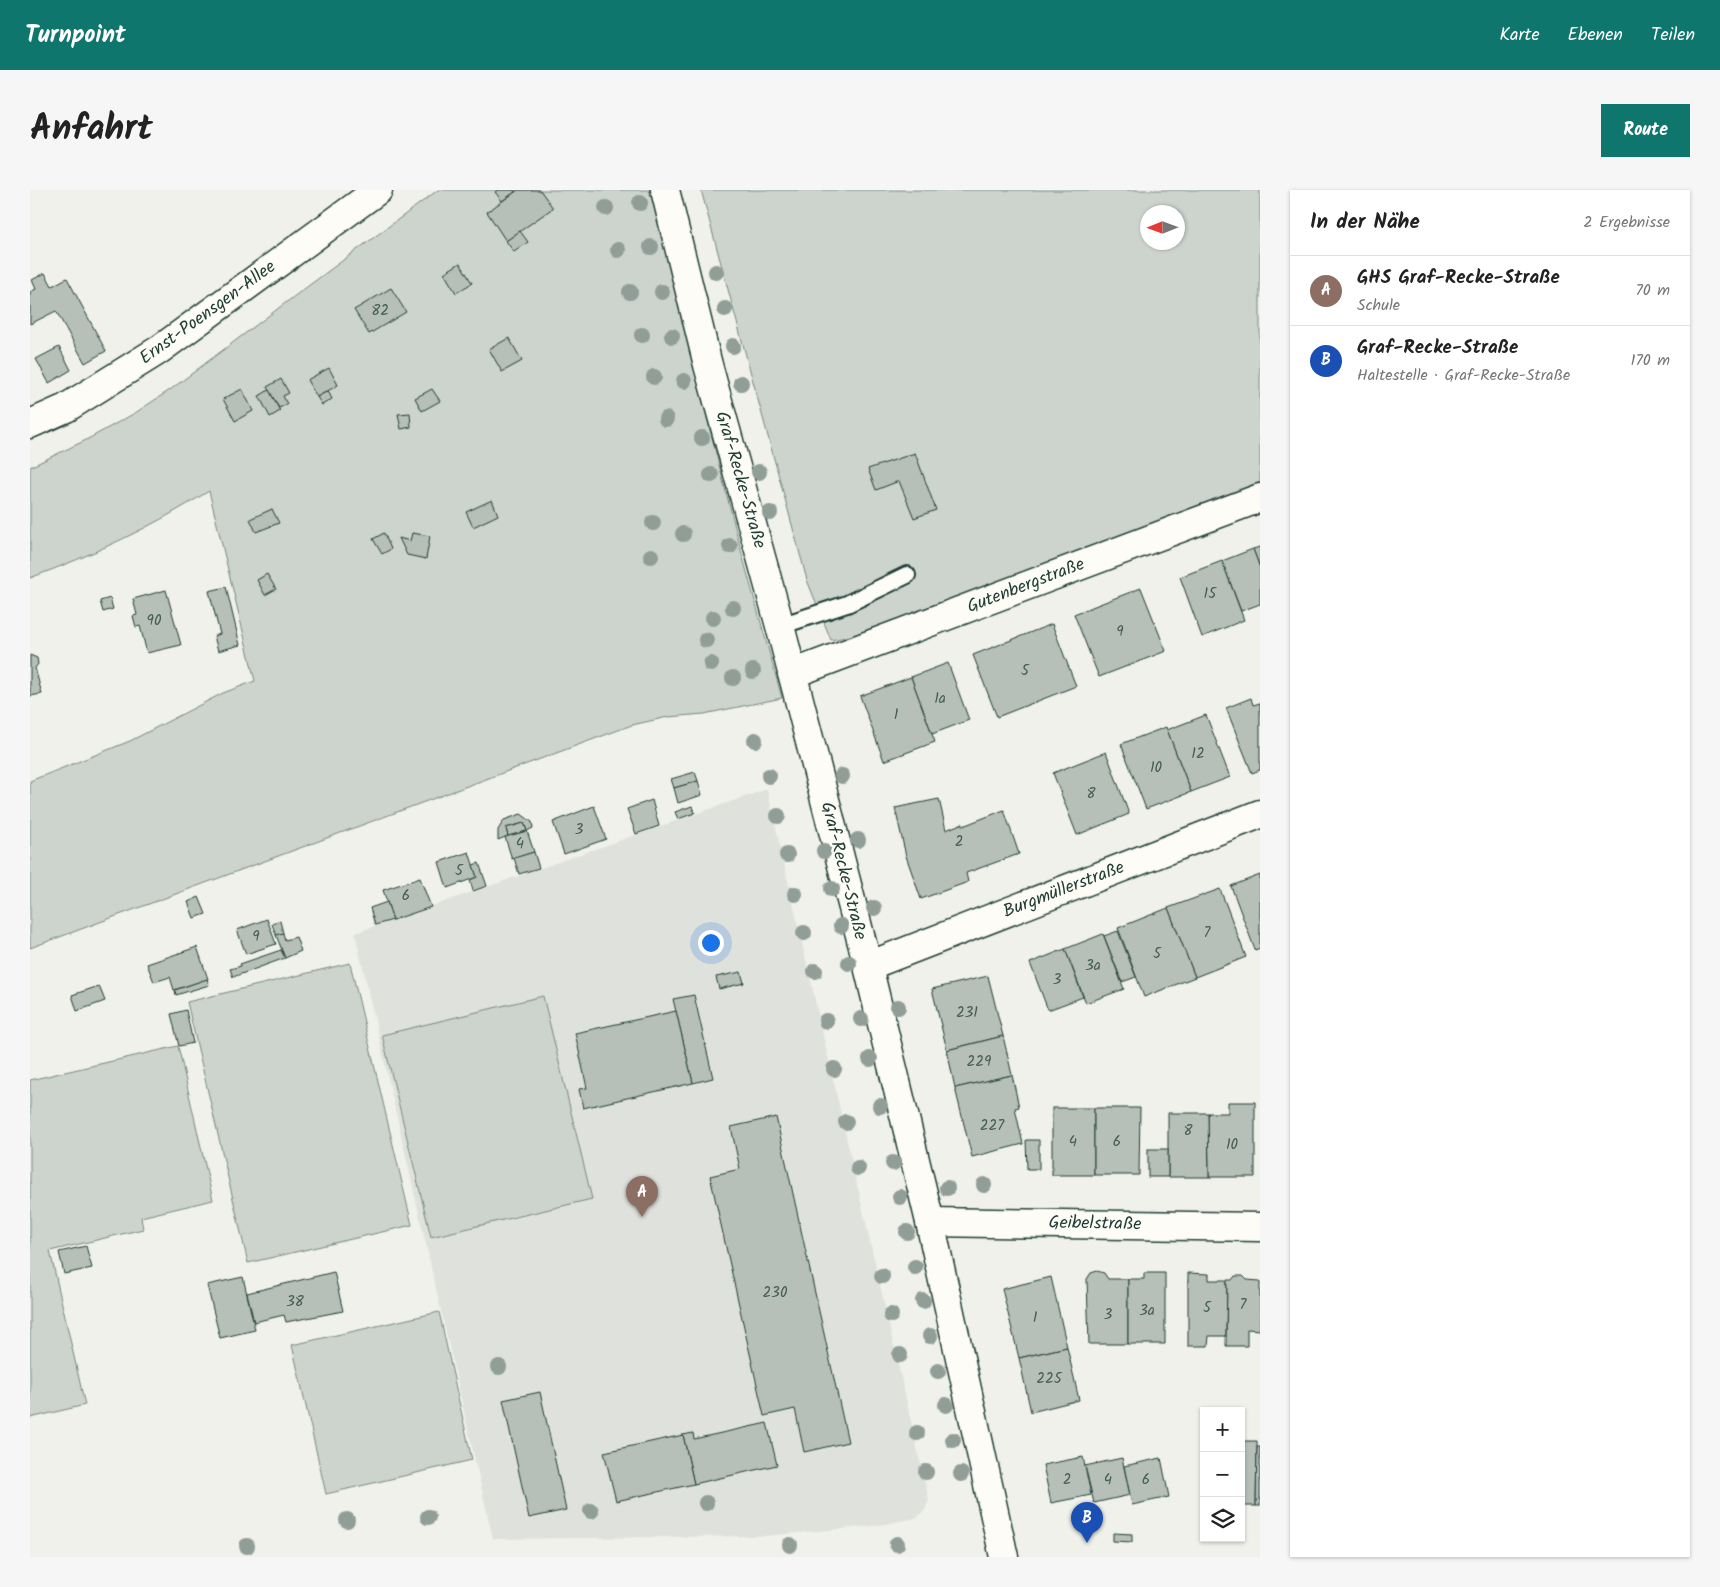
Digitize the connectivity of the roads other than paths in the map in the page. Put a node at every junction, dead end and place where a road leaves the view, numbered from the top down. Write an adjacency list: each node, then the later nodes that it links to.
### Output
1 (378, 190): 3 (street, Ernst-Poensgen-Allee)
2 (665, 190): 6 (street, Graf-Recke-Straße)
3 (30, 424)
4 (1260, 498): 7 (street, Gutenbergstraße)
5 (907, 575): 6 (lane)
6 (780, 626): 7 (street, Graf-Recke-Straße)
7 (792, 674): 9 (street, Graf-Recke-Straße)
8 (1260, 814): 9 (street, Burgmüllerstraße)
9 (868, 966): 10 (street, Graf-Recke-Straße)
10 (930, 1222): 11 (street, Geibelstraße); 12 (street, Graf-Recke-Straße)
11 (1260, 1227)
12 (1004, 1557)

